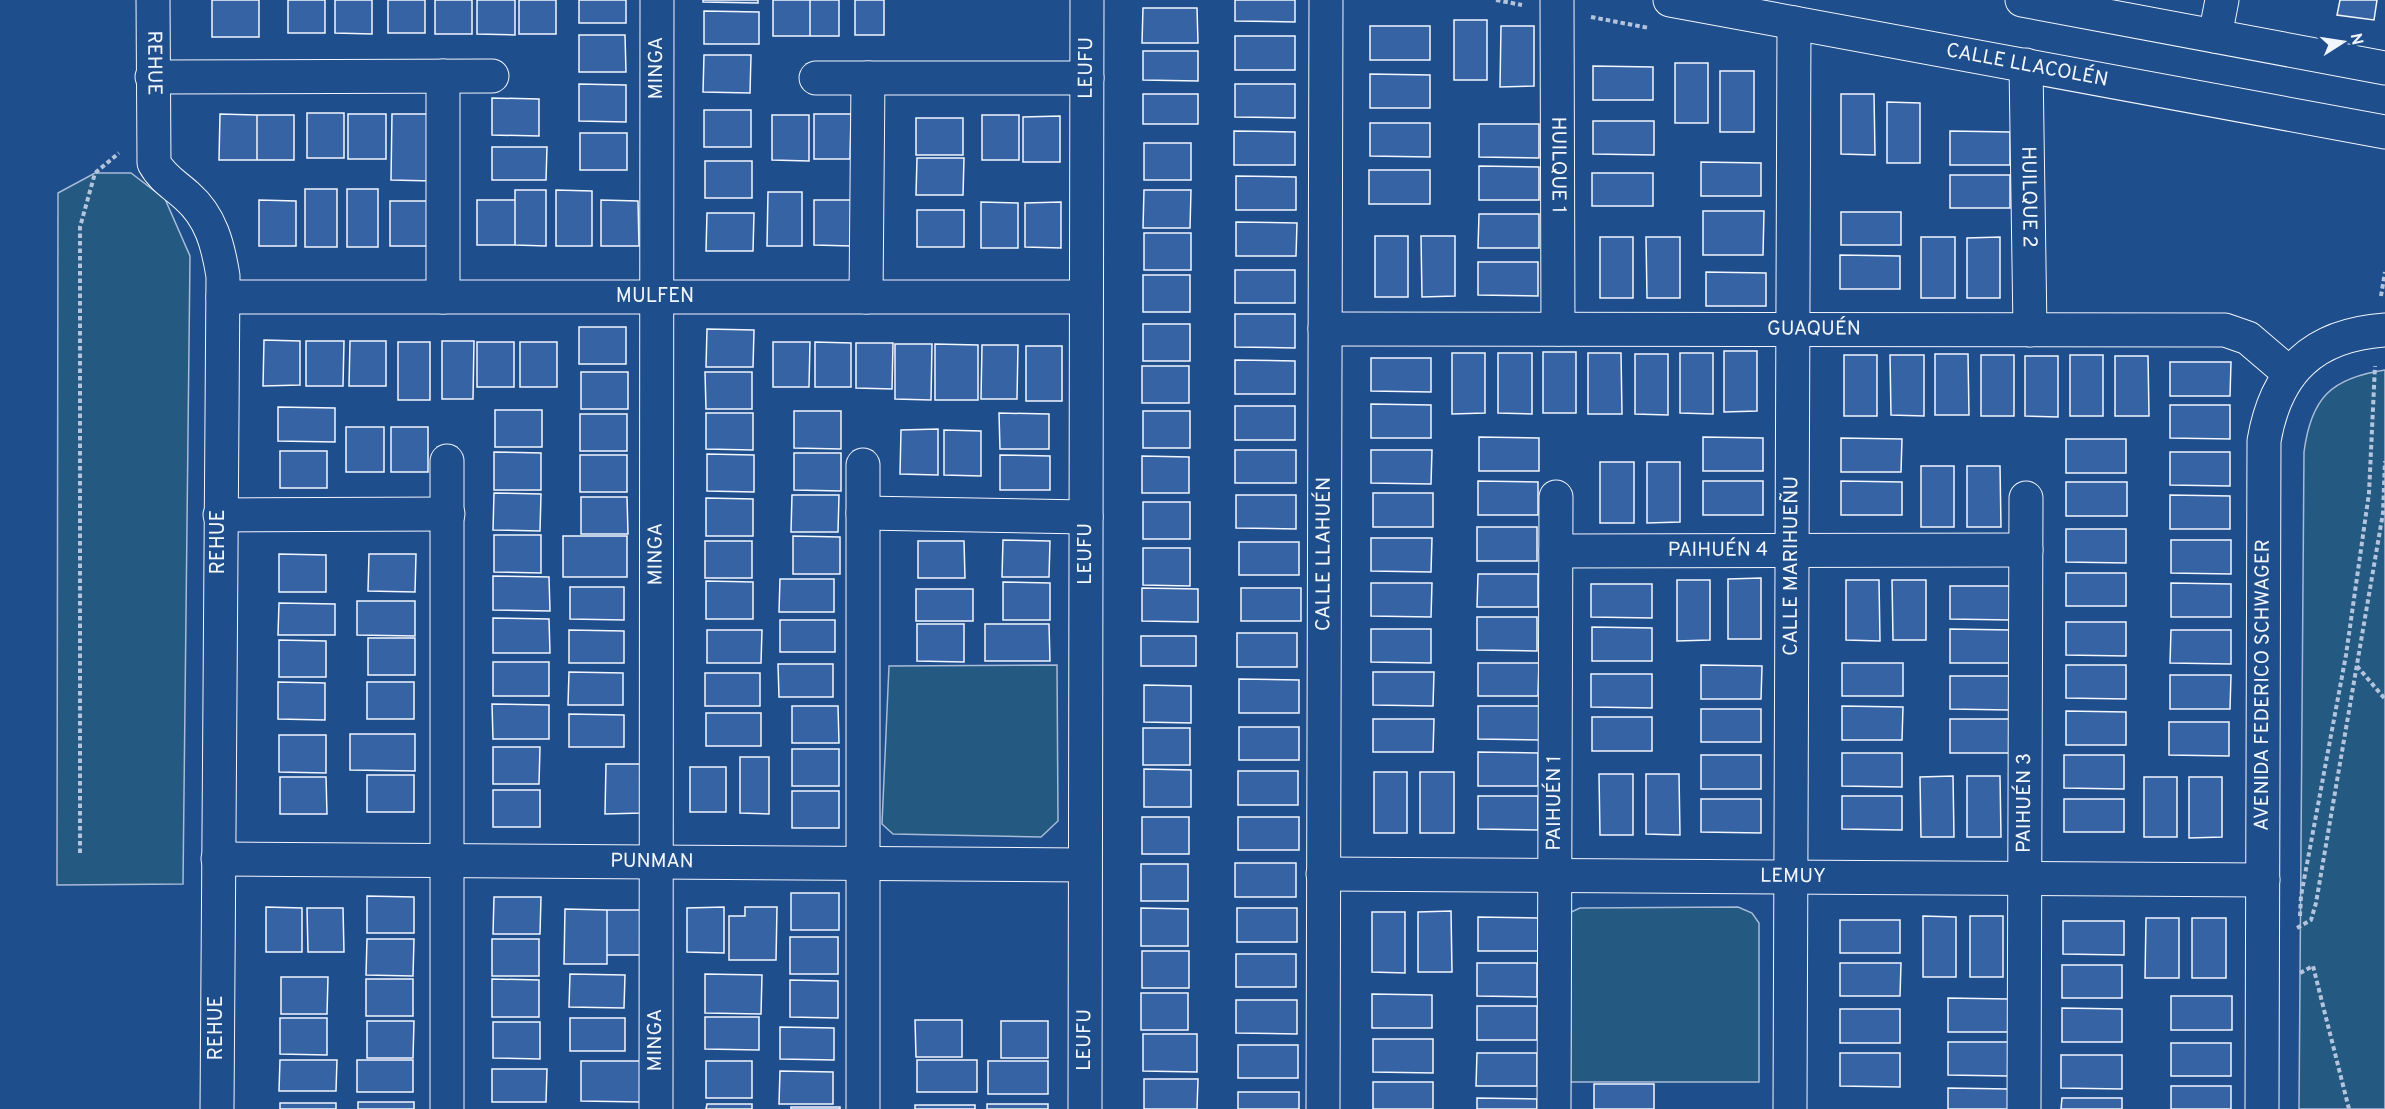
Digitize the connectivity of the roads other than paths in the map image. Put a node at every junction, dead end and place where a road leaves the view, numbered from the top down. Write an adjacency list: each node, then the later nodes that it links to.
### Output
1 (153, 0): 15 (street, REHUE)
2 (657, 0): 22 (street, MINGA)
3 (1087, 0): 18 (street, LEUFU)
4 (1326, 0): 25 (street, CALLE LLAHUÉN)
5 (1557, 0): 26 (street, HUILQUE 1)
6 (1670, 0): 9 (street, CALLE LLACOLÉN)
7 (2022, 0): 10 (street)
8 (2222, 0): 10 (street)
9 (1794, 23): 11 (street, CALLE LLACOLÉN); 27 (street, CALLE MARIHUEÑU)
10 (2215, 36): 12 (street)
11 (2026, 65): 19 (street, CALLE LLACOLÉN); 28 (street, HUILQUE 2)
12 (2385, 68)
13 (442, 76): 14 (street); 15 (street); 21 (street)
14 (492, 76)
15 (152, 77): 20 (street, REHUE)
16 (816, 78): 17 (street)
17 (868, 78): 18 (street); 23 (street)
18 (1087, 78): 24 (street, LEUFU)
19 (2385, 132)
20 (223, 297): 21 (street, MULFEN); 36 (street, REHUE)
21 (442, 297): 22 (street, MULFEN)
22 (657, 297): 23 (street, MULFEN); 44 (street, MINGA)
23 (866, 297): 24 (street, MULFEN)
24 (1086, 297): 38 (street, LEUFU)
25 (1325, 329): 26 (street, GUAQUÉN); 47 (street, CALLE LLAHUÉN)
26 (1558, 329): 27 (street, GUAQUÉN)
27 (1793, 330): 28 (street, GUAQUÉN); 41 (street, CALLE MARIHUEÑU)
28 (2030, 330): 30 (street, GUAQUÉN)
29 (2381, 331): 30 (street, AVENIDA FEDERICO SCHWAGER)
30 (2289, 373): 51 (street, AVENIDA FEDERICO SCHWAGER)
31 (447, 461): 37 (street)
32 (863, 465): 35 (street)
33 (1556, 497): 40 (street, PAIHUÉN 1)
34 (2026, 498): 39 (street, PAIHUÉN 3)
35 (863, 513): 38 (street); 45 (street)
36 (219, 514): 37 (street); 42 (street, REHUE)
37 (448, 514): 43 (street)
38 (1086, 517): 46 (street, LEUFU)
39 (2026, 550): 41 (street, PAIHUÉN 4); 50 (street, PAIHUÉN 3)
40 (1556, 551): 41 (street, PAIHUÉN 4); 48 (street, PAIHUÉN 1)
41 (1792, 551): 49 (street, CALLE MARIHUEÑU)
42 (218, 859): 43 (street, PUNMAN); 52 (street, REHUE)
43 (447, 861): 44 (street, PUNMAN); 53 (street)
44 (656, 862): 45 (street, PUNMAN); 54 (street, MINGA)
45 (864, 863): 46 (street, PUNMAN); 55 (street)
46 (1085, 865): 56 (street, LEUFU)
47 (1323, 874): 48 (street, LEMUY); 57 (street, CALLE LLAHUÉN)
48 (1555, 875): 49 (street, LEMUY); 58 (street, PAIHUÉN 1)
49 (1791, 877): 50 (street, LEMUY); 59 (street, CALLE MARIHUEÑU)
50 (2025, 878): 51 (street, LEMUY); 60 (street, PAIHUÉN 3)
51 (2263, 880): 61 (street, AVENIDA FEDERICO SCHWAGER)
52 (217, 1109)
53 (447, 1109)
54 (656, 1109)
55 (863, 1109)
56 (1084, 1109)
57 (1323, 1109)
58 (1554, 1109)
59 (1790, 1109)
60 (2024, 1109)
61 (2262, 1109)

